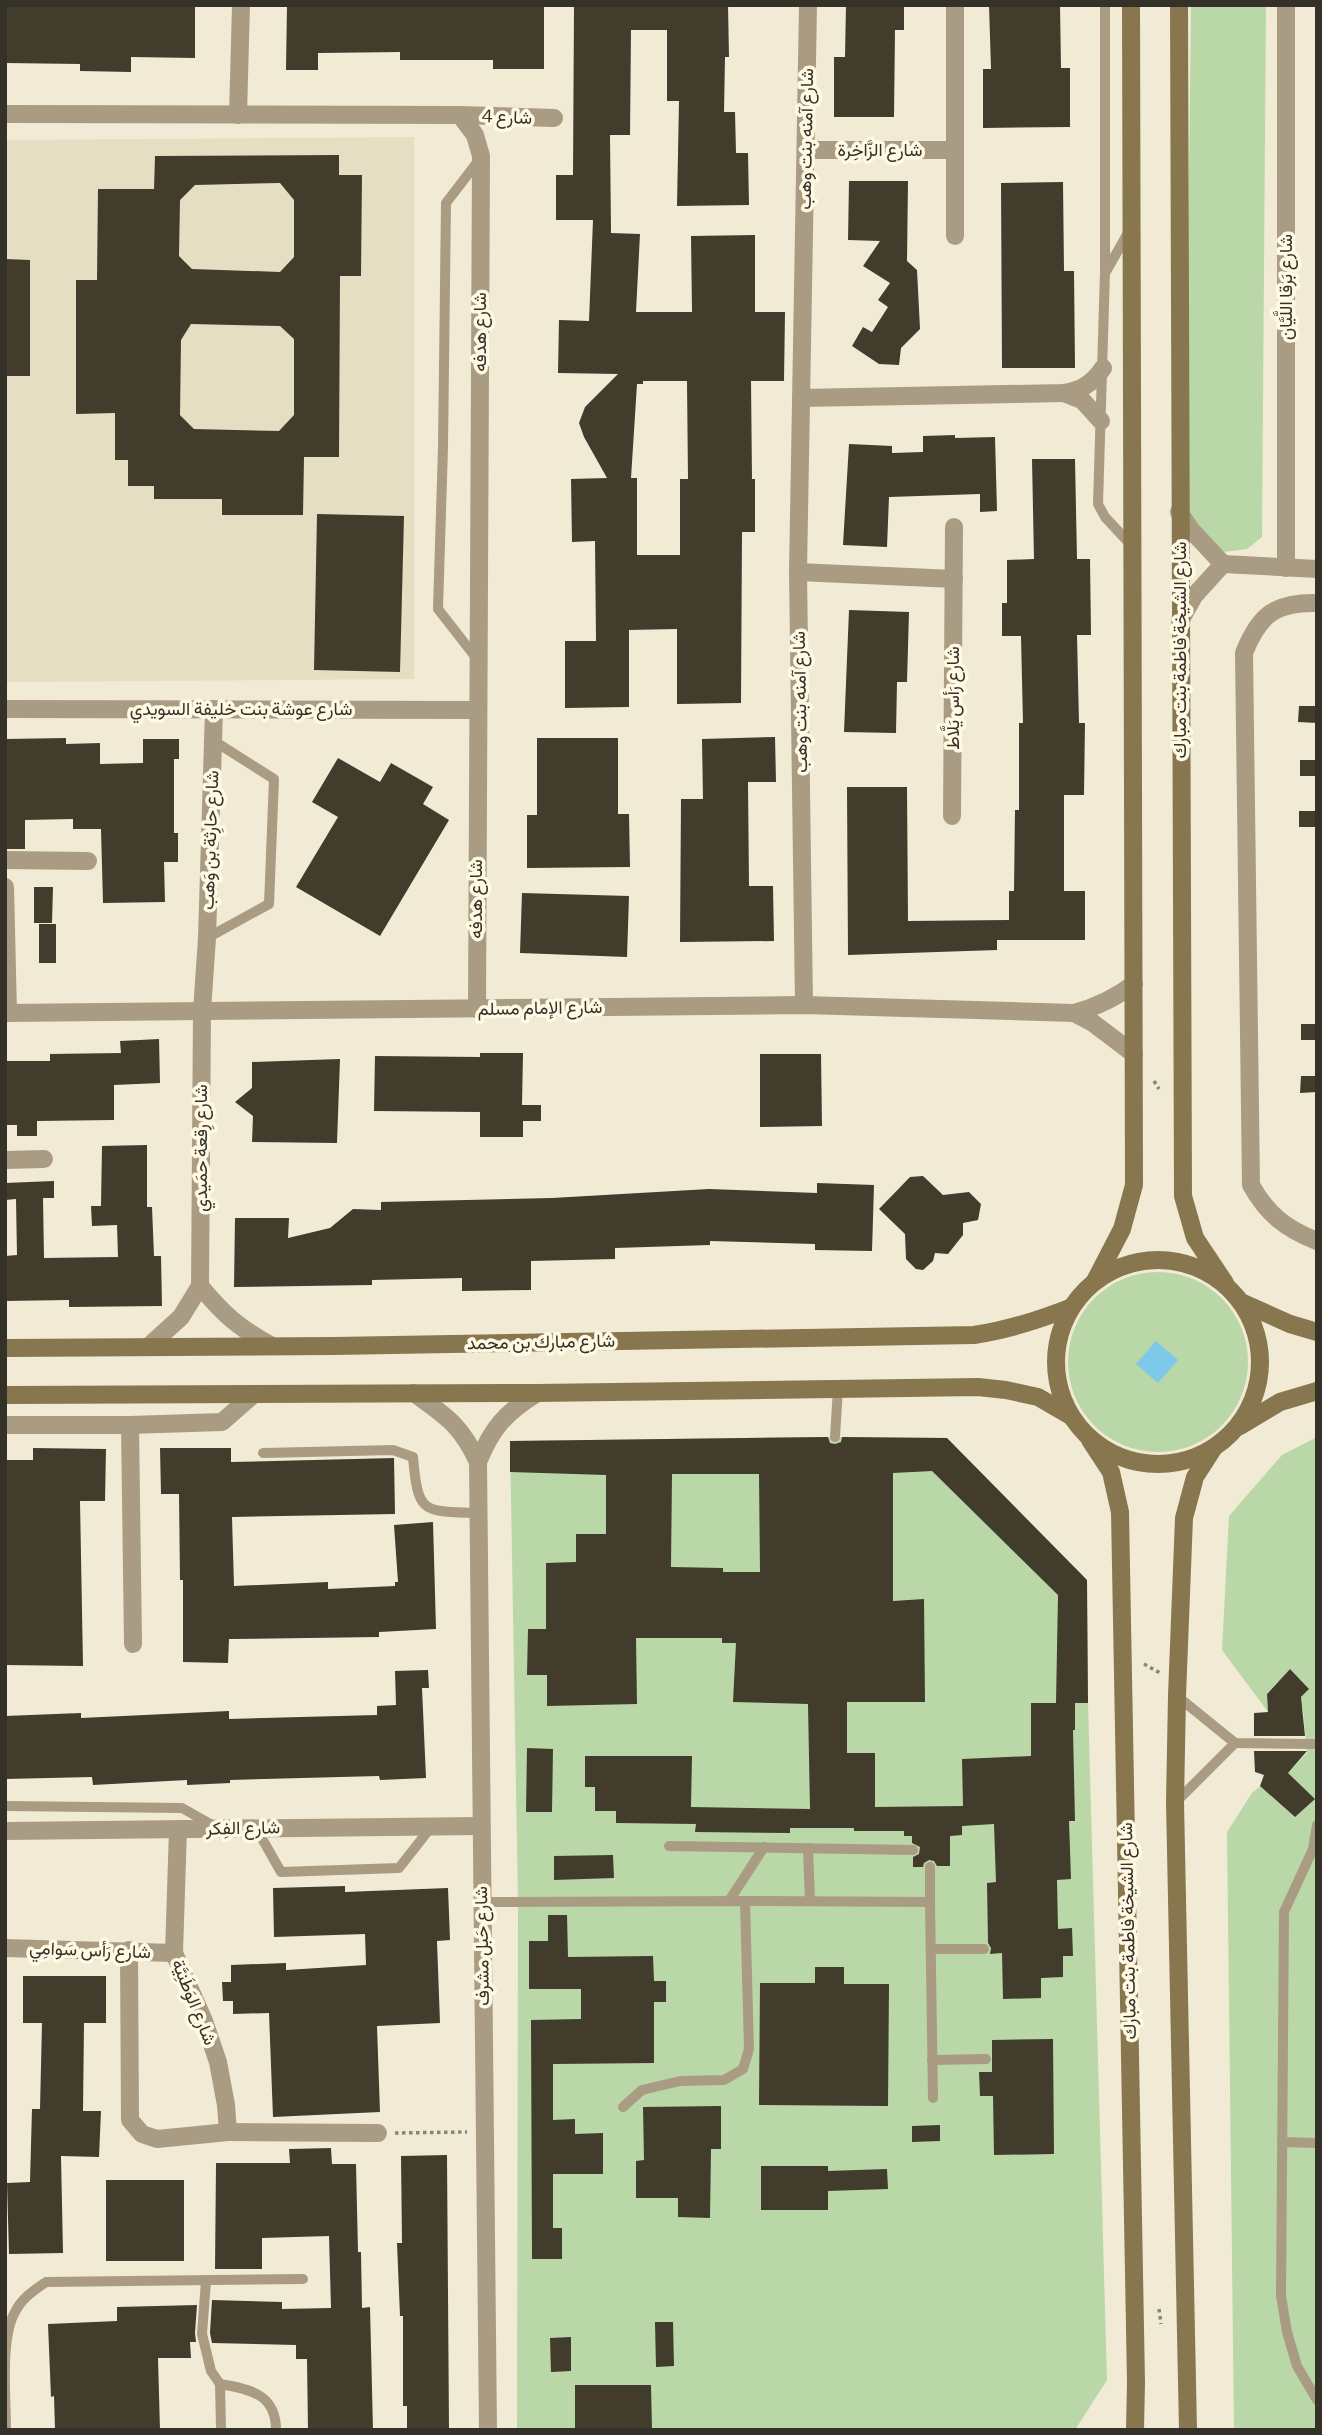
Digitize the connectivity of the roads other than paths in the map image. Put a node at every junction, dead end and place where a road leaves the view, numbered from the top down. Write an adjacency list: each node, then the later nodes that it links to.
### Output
1 (241, 5): 9 (street)
2 (808, 5): 12 (street, شارع آمنه بنت وهب)
3 (955, 5): 13 (street)
4 (1105, 5): 17 (lane)
5 (1131, 5): 15 (main road)
6 (1179, 5): 22 (main road, شارع الشيخة فاطمة بنت مبارك)
7 (1286, 5): 26 (street, شارع بَرقا اللَّيَّان)
8 (5, 114): 9 (street)
9 (239, 115): 10 (street)
10 (460, 115): 11 (street, شارع 4); 14 (street, شارع هدفه)
11 (554, 118)
12 (806, 150): 13 (street, شارع الزَّاخِرة); 20 (street, شارع آمنه بنت وهب)
13 (955, 150): 16 (street)
14 (481, 156): 32 (street, شارع هدفه); 32 (lane)
15 (1131, 228): 17 (lane); 24 (main road)
16 (955, 236)
17 (1105, 272): 18 (lane)
18 (1103, 368): 19 (street); 21 (lane)
19 (1065, 393): 20 (street); 21 (street)
20 (801, 398): 28 (street, شارع آمنه بنت وهب)
21 (1101, 421): 24 (lane)
22 (1179, 512): 25 (street); 31 (main road, شارع الشيخة فاطمة بنت مبارك)
23 (954, 527): 29 (street, شارع رَأس يَلَّاط)
24 (1132, 546): 42 (main road)
25 (1223, 564): 26 (street); 31 (street)
26 (1286, 568): 27 (street)
27 (1317, 569)
28 (798, 572): 29 (street); 43 (street, شارع آمنه بنت وهب)
29 (954, 579): 37 (street, شارع رَأس يَلَّاط)
30 (1317, 603): 51 (street)
31 (1180, 621): 53 (main road, شارع الشيخة فاطمة بنت مبارك)
32 (478, 660): 35 (street, شارع هدفه)
33 (5, 709): 34 (street, شارع عوشة بنت خليفة السويدي)
34 (214, 709): 35 (street, شارع عوشة بنت خليفة السويدي); 36 (street, شارع حارِثة بن وَهب)
35 (477, 710): 44 (street, شارع هدفه)
36 (214, 741): 41 (street, شارع حارِثة بن وَهب); 41 (lane, شارع حارِثة بن وَهب)
37 (952, 816)
38 (5, 860): 39 (street)
39 (88, 861)
40 (5, 887): 46 (street)
41 (207, 938): 45 (street, شارع حارِثة بن وَهب)
42 (1134, 984): 47 (street, شارع الإمام مسلم); 48 (main road)
43 (804, 1005): 44 (street, شارع الإمام مسلم); 47 (street, شارع الإمام مسلم)
44 (477, 1009): 45 (street, شارع الإمام مسلم)
45 (202, 1011): 46 (street, شارع الإمام مسلم); 54 (street, شارع رِقعة حمَيدي)
46 (7, 1013)
47 (1074, 1013): 48 (street, شارع الإمام مسلم)
48 (1134, 1054): 52 (main road)
49 (44, 1159): 50 (street)
50 (5, 1160)
51 (1317, 1241)
52 (1095, 1281): 53 (main road); 56 (main road)
53 (1225, 1283): 55 (main road)
54 (200, 1286): 58 (street); 59 (street)
55 (1243, 1303): 57 (main road); 70 (main road)
56 (1072, 1307): 58 (main road, شارع مبارك بن محمد); 67 (main road)
57 (1317, 1332)
58 (272, 1346): 59 (main road, شارع مبارك بن محمد)
59 (148, 1347): 60 (main road, شارع مبارك بن محمد)
60 (5, 1348)
61 (838, 1388): 63 (main road); 67 (main road); 71 (lane)
62 (1317, 1391): 70 (main road)
63 (537, 1393): 65 (main road); 75 (street, شارع حَبل مشرف)
64 (254, 1394): 65 (main road); 66 (main road); 69 (street)
65 (414, 1394): 75 (street, شارع حَبل مشرف)
66 (5, 1395)
67 (1069, 1415): 72 (main road)
68 (5, 1425): 69 (street)
69 (130, 1425): 77 (street)
70 (1237, 1427): 73 (main road)
71 (835, 1437)
72 (1090, 1440): 73 (main road); 121 (main road, شارع الشيخة فاطمة بنت مبارك)
73 (1213, 1449): 78 (main road)
74 (263, 1453): 76 (lane)
75 (478, 1462): 76 (street, شارع حَبل مشرف)
76 (478, 1513): 85 (street, شارع حَبل مشرف)
77 (133, 1644)
78 (1177, 1696): 79 (lane); 81 (main road)
79 (1235, 1743): 80 (lane); 81 (lane)
80 (1317, 1744)
81 (1175, 1802): 122 (main road)
82 (5, 1806): 86 (lane)
83 (1317, 1825): 111 (lane)
84 (432, 1826): 85 (street, شارع الفِكر); 87 (street, شارع الفِكر); 87 (lane)
85 (481, 1826): 98 (street, شارع حَبل مشرف)
86 (217, 1828): 87 (street, شارع الفِكر); 88 (street, شارع الفِكر)
87 (256, 1828)
88 (178, 1829): 89 (street, شارع الفِكر); 104 (street, شارع الوَطَنِيَّة)
89 (5, 1831)
90 (669, 1846): 91 (lane)
91 (764, 1847): 92 (lane); 95 (lane)
92 (808, 1848): 93 (lane); 97 (lane)
93 (913, 1850)
94 (930, 1867): 99 (lane)
95 (729, 1901): 96 (lane); 98 (lane)
96 (746, 1901): 97 (lane); 108 (lane)
97 (810, 1901): 99 (lane)
98 (481, 1902): 120 (street, شارع حَبل مشرف)
99 (930, 1902): 101 (lane)
100 (5, 1948): 103 (street, شارع رَأس سَوامِي)
101 (931, 1949): 102 (lane); 106 (lane)
102 (984, 1949)
103 (129, 1950): 104 (street, شارع رَأس سَوامِي); 109 (street)
104 (174, 1953): 109 (street, شارع الوَطَنِيَّة)
105 (986, 2059): 106 (lane)
106 (932, 2060): 107 (lane)
107 (933, 2098)
108 (623, 2107)
109 (228, 2132): 110 (street)
110 (379, 2133)
111 (1282, 2142): 112 (lane); 116 (lane)
112 (1317, 2143)
113 (303, 2279): 114 (lane)
114 (206, 2281): 115 (lane); 117 (lane)
115 (220, 2384): 118 (lane); 119 (lane)
116 (1317, 2400)
117 (6, 2430)
118 (221, 2430)
119 (276, 2430)
120 (488, 2430)
121 (1135, 2430)
122 (1188, 2430)

